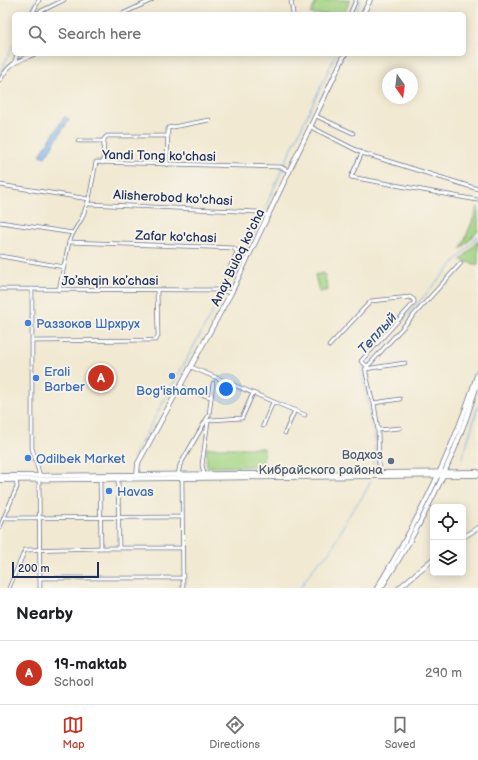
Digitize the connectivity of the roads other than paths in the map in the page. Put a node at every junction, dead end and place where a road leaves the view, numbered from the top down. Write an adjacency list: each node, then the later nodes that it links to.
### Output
1 (39, 0): 7 (street)
2 (64, 0): 8 (street)
3 (152, 0): 9 (street)
4 (291, 0): 10 (street)
5 (356, 0): 11 (street)
6 (370, 0): 12 (main road)
7 (34, 12)
8 (37, 12)
9 (126, 12)
10 (292, 12)
11 (351, 12)
12 (364, 12)
13 (16, 56): 16 (street)
14 (30, 56): 16 (street)
15 (344, 56): 18 (main road, Anay Buloq ko'cha)
16 (15, 61): 17 (street)
17 (0, 80)
18 (316, 116): 20 (main road, Anay Buloq ko'cha); 21 (street)
19 (210, 120): 22 (street)
20 (311, 127): 25 (street); 28 (main road, Anay Buloq ko'cha)
21 (353, 133)
22 (168, 136): 24 (street); 27 (street)
23 (78, 141): 24 (street)
24 (104, 141): 26 (street)
25 (362, 153): 30 (street); 32 (street)
26 (103, 163): 27 (street, Yandi Tong ko'chasi); 31 (street, Yandi Tong ko'chasi)
27 (167, 165): 28 (street, Yandi Tong ko'chasi)
28 (288, 171): 34 (main road, Anay Buloq ko'cha)
29 (0, 185): 31 (street)
30 (478, 189)
31 (89, 199): 33 (street, Yandi Tong ko'chasi)
32 (477, 200)
33 (88, 204): 34 (street, Alisherobod ko'chasi); 36 (street, Yandi Tong ko'chasi)
34 (267, 216): 46 (main road, Anay Buloq ko'cha)
35 (0, 222): 36 (street)
36 (73, 233): 37 (street, Yandi Tong ko'chasi)
37 (69, 242): 40 (street, Yandi Tong ko'chasi); 45 (street, Zafar ko'chasi)
38 (0, 256): 40 (street)
39 (461, 263): 50 (street)
40 (64, 267): 43 (street, Yandi Tong ko'chasi)
41 (0, 288): 42 (street, Joʼshqin koʼchasi)
42 (32, 289): 43 (street, Joʼshqin koʼchasi); 47 (street)
43 (59, 290): 44 (street, Joʼshqin koʼchasi)
44 (157, 290): 45 (street, Joʼshqin koʼchasi); 47 (street)
45 (220, 290): 46 (street, Joʼshqin koʼchasi)
46 (229, 293): 51 (main road, Anay Buloq ko'cha)
47 (32, 341): 76 (street)
48 (329, 346): 50 (street)
49 (405, 363): 50 (street)
50 (364, 365): 60 (street)
51 (191, 367): 55 (main road, Anay Buloq ko'cha); 56 (street)
52 (478, 372): 70 (main road)
53 (478, 382): 70 (main road)
54 (214, 383): 57 (street)
55 (181, 386): 57 (street); 75 (main road, Anay Buloq ko'cha)
56 (252, 393): 59 (street); 69 (street)
57 (211, 396): 71 (street)
58 (400, 399): 60 (street)
59 (273, 402): 61 (street); 63 (street)
60 (374, 403): 65 (street)
61 (295, 410): 62 (street); 66 (street)
62 (305, 414)
63 (263, 426)
64 (400, 428): 65 (street)
65 (378, 430): 68 (street)
66 (285, 434)
67 (478, 472): 70 (main road)
68 (379, 473): 70 (main road); 74 (main road)
69 (204, 474): 71 (main road); 74 (main road)
70 (441, 474): 72 (main road); 74 (main road); 100 (main road); 101 (main road)
71 (178, 475): 75 (main road)
72 (478, 475)
73 (0, 476): 76 (main road)
74 (244, 476): 77 (main road)
75 (137, 477): 76 (main road); 77 (main road); 79 (main road)
76 (40, 478): 78 (main road); 81 (main road); 86 (street)
77 (182, 478): 84 (street)
78 (100, 479): 79 (main road); 83 (street)
79 (118, 479): 82 (street)
80 (0, 480): 81 (main road)
81 (16, 480): 85 (street)
82 (118, 516): 83 (street); 84 (street); 91 (street)
83 (101, 517): 86 (street); 90 (street)
84 (182, 517): 92 (street)
85 (4, 518): 86 (street); 87 (street)
86 (40, 518): 93 (street)
87 (0, 527)
88 (478, 528): 89 (main road)
89 (466, 536)
90 (101, 548): 91 (street); 93 (street)
91 (119, 548): 92 (street)
92 (182, 548): 96 (street)
93 (39, 549): 95 (street); 97 (street)
94 (430, 562): 102 (main road)
95 (40, 578): 96 (street); 98 (street)
96 (182, 578): 99 (street)
97 (9, 588)
98 (40, 588)
99 (183, 588)
100 (377, 588)
101 (381, 588)
102 (399, 588)

